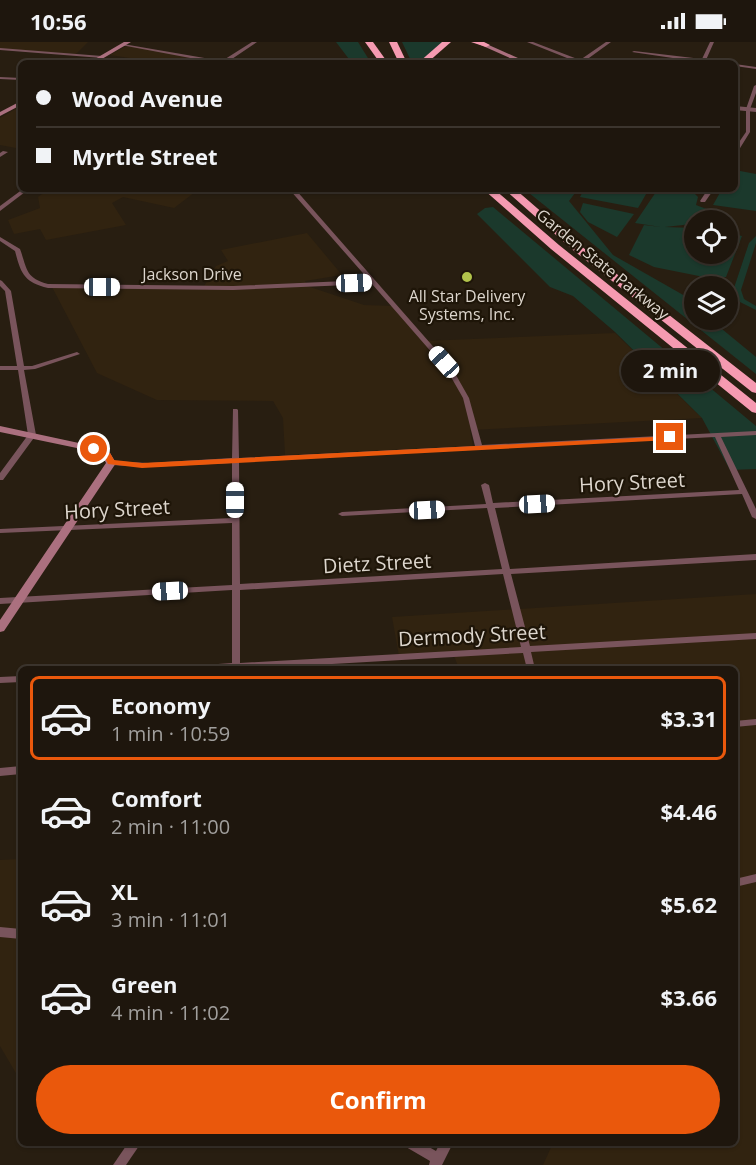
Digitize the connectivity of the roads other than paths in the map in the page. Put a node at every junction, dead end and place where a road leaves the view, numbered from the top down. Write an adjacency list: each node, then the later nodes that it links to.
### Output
1 (255, 42): 17 (street)
2 (369, 42): 18 (highway)
3 (377, 42): 19 (highway)
4 (393, 42): 20 (highway)
5 (447, 42): 21 (highway)
6 (529, 42): 25 (street)
7 (609, 42): 26 (street)
8 (701, 42): 10 (street)
9 (126, 43): 14 (main road); 16 (street)
10 (711, 43): 28 (street)
11 (482, 44): 22 (street); 23 (main road); 24 (main road)
12 (1, 50): 14 (street)
13 (634, 52): 27 (street)
14 (102, 57): 15 (main road)
15 (96, 60)
16 (208, 60)
17 (228, 60)
18 (383, 60)
19 (384, 60)
20 (402, 60)
21 (426, 60)
22 (484, 60)
23 (504, 60)
24 (519, 60)
25 (573, 60)
26 (584, 60)
27 (688, 60)
28 (703, 60)
29 (738, 65): 30 (street)
30 (756, 68)
31 (0, 78): 32 (street)
32 (18, 79)
33 (756, 86): 35 (street)
34 (18, 105): 36 (main road)
35 (752, 110): 37 (street)
36 (0, 114)
37 (738, 147)
38 (22, 192): 44 (street)
39 (295, 192): 47 (street)
40 (491, 192): 52 (highway, Garden State Parkway)
41 (512, 192): 51 (highway, Garden State Parkway)
42 (709, 192): 43 (street)
43 (703, 201)
44 (0, 209)
45 (0, 239): 47 (street, Jackson Drive)
46 (0, 282): 50 (street)
47 (373, 282): 58 (street)
48 (77, 354): 50 (street)
49 (0, 368): 50 (street)
50 (22, 369): 57 (street)
51 (756, 389)
52 (756, 409)
53 (235, 410): 59 (street)
54 (0, 429): 57 (main road)
55 (756, 433): 56 (street)
56 (717, 435): 58 (street); 63 (street)
57 (32, 436): 60 (main road); 61 (street)
58 (479, 447): 59 (street)
59 (235, 460): 60 (street); 67 (street)
60 (111, 463): 68 (main road)
61 (0, 478)
62 (485, 485): 64 (street)
63 (744, 492): 64 (street, Hory Street); 66 (street)
64 (490, 506): 65 (street, Hory Street); 71 (street)
65 (342, 514)
66 (756, 517)
67 (235, 520): 68 (street, Hory Street); 72 (street)
68 (69, 528): 69 (street, Hory Street); 73 (main road)
69 (0, 531)
70 (756, 557): 71 (street, Dietz Street)
71 (507, 572): 72 (street, Dietz Street); 77 (street)
72 (236, 587): 73 (street, Dietz Street); 78 (street)
73 (18, 600): 74 (street, Dietz Street); 75 (main road)
74 (0, 601)
75 (0, 628)
76 (756, 636): 77 (street, Dermody Street)
77 (526, 650): 79 (street, Dermody Street); 80 (street)
78 (236, 666)
79 (268, 666)
80 (530, 666)
81 (18, 679): 82 (street)
82 (0, 680)
83 (756, 723): 84 (street)
84 (738, 724)
85 (18, 770): 86 (street)
86 (0, 772)
87 (756, 878): 88 (street)
88 (738, 883)
89 (0, 932): 90 (street)
90 (18, 934)
91 (133, 1146): 95 (street)
92 (414, 1146): 94 (street)
93 (445, 1146): 94 (street)
94 (437, 1162)
95 (122, 1164)

